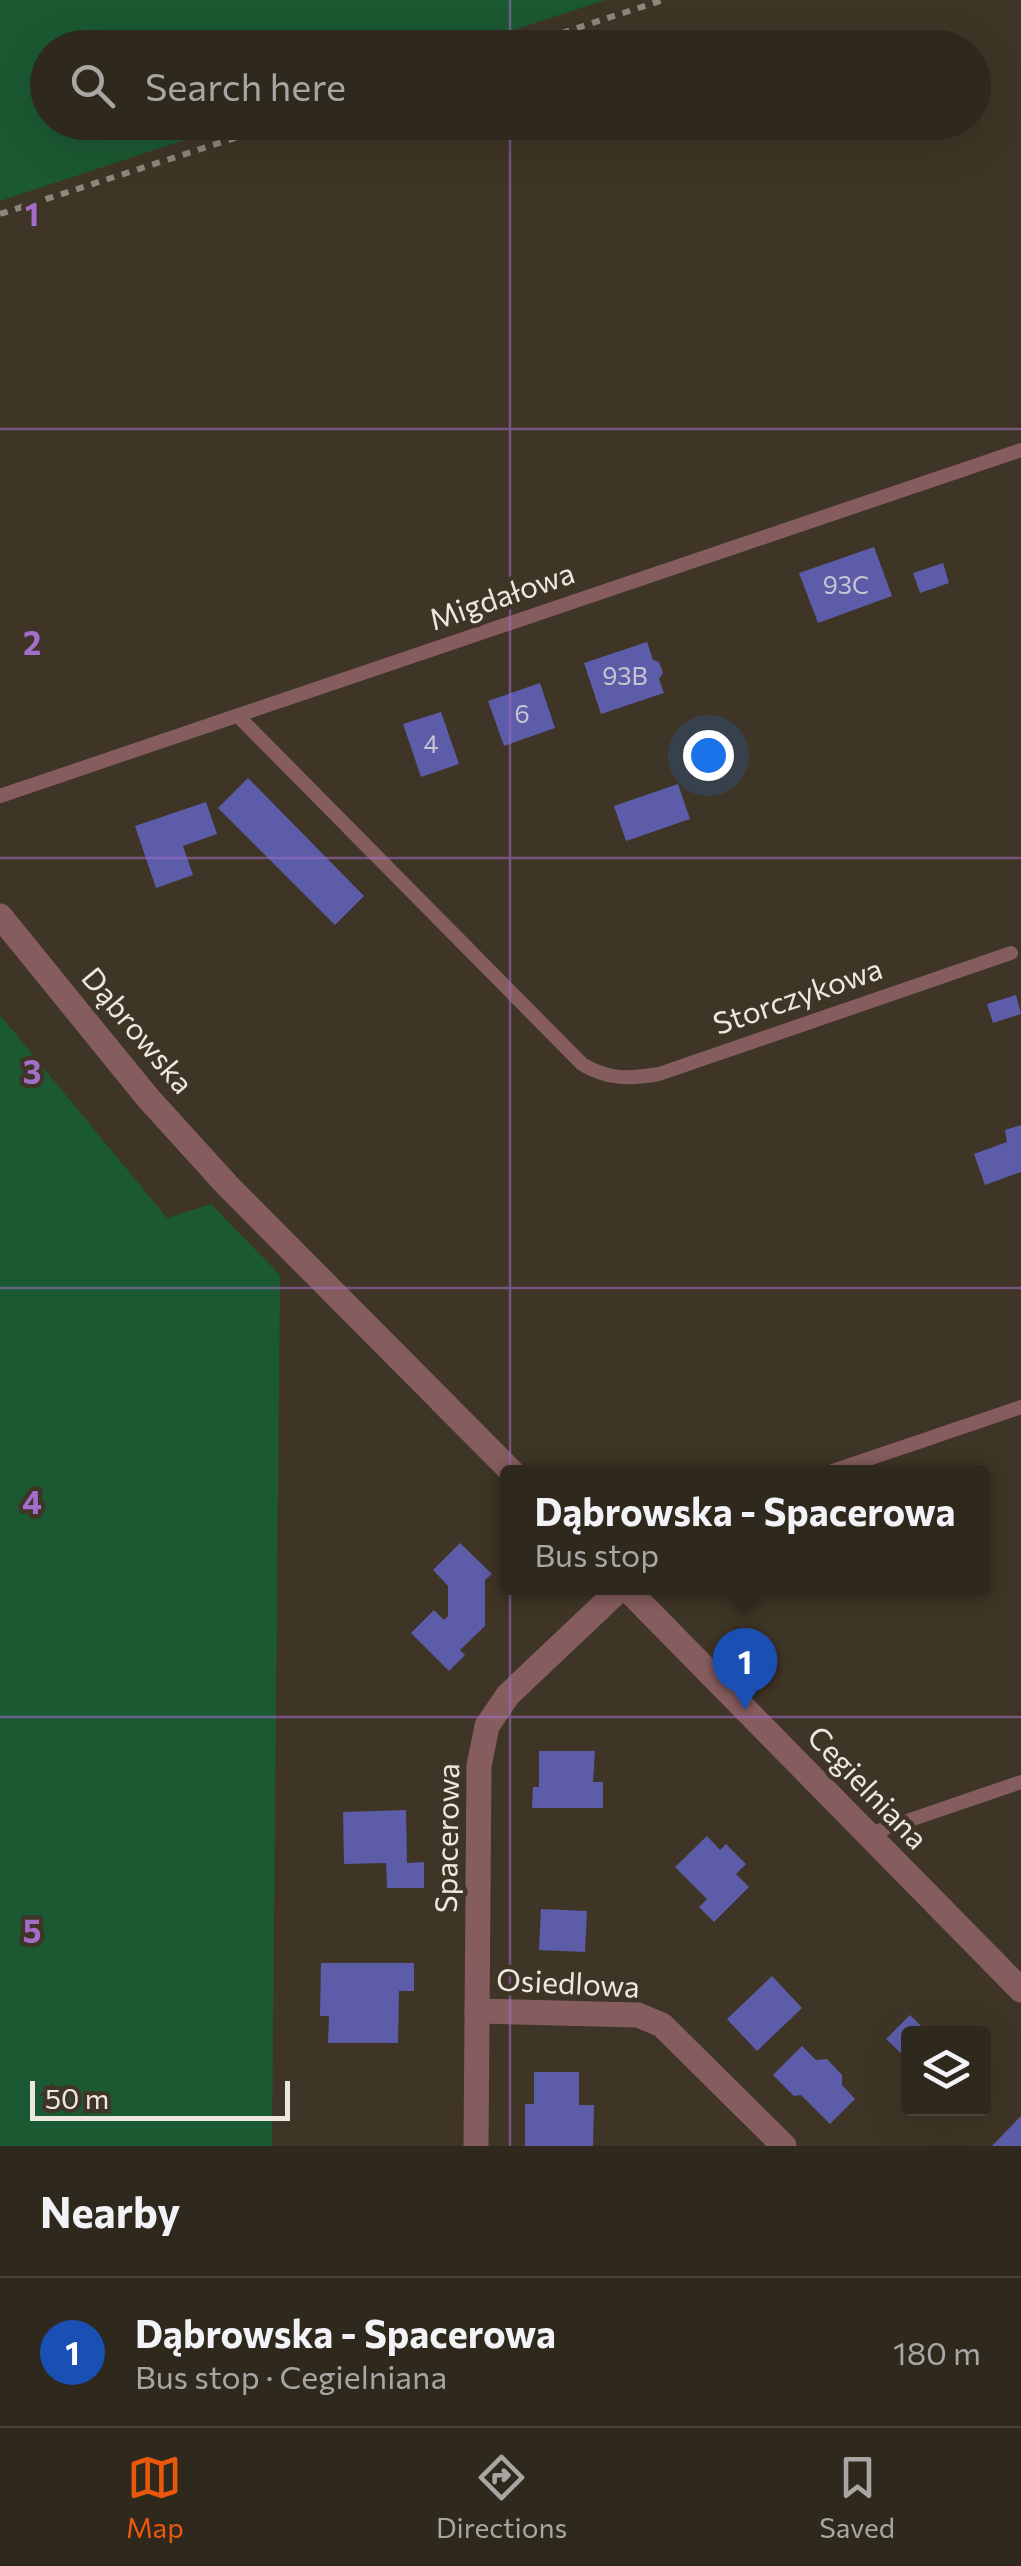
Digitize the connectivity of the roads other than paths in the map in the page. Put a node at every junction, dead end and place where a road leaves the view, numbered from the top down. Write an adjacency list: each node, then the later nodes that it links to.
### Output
1 (1021, 450): 2 (lane, Migdałowa)
2 (238, 716): 3 (lane, Migdałowa); 5 (lane, Storczykowa)
3 (0, 796)
4 (0, 916): 7 (street, Dąbrowska)
5 (1010, 953)
6 (1021, 1407): 8 (lane)
7 (505, 1465)
8 (851, 1465)
9 (616, 1595): 14 (street, Spacerowa)
10 (631, 1595): 12 (street, Cegielniana)
11 (1021, 1782): 12 (lane)
12 (866, 1835): 13 (street, Cegielniana)
13 (1021, 1990)
14 (477, 2012): 15 (street, Spacerowa); 16 (street, Osiedlowa)
15 (476, 2146)
16 (784, 2146)

